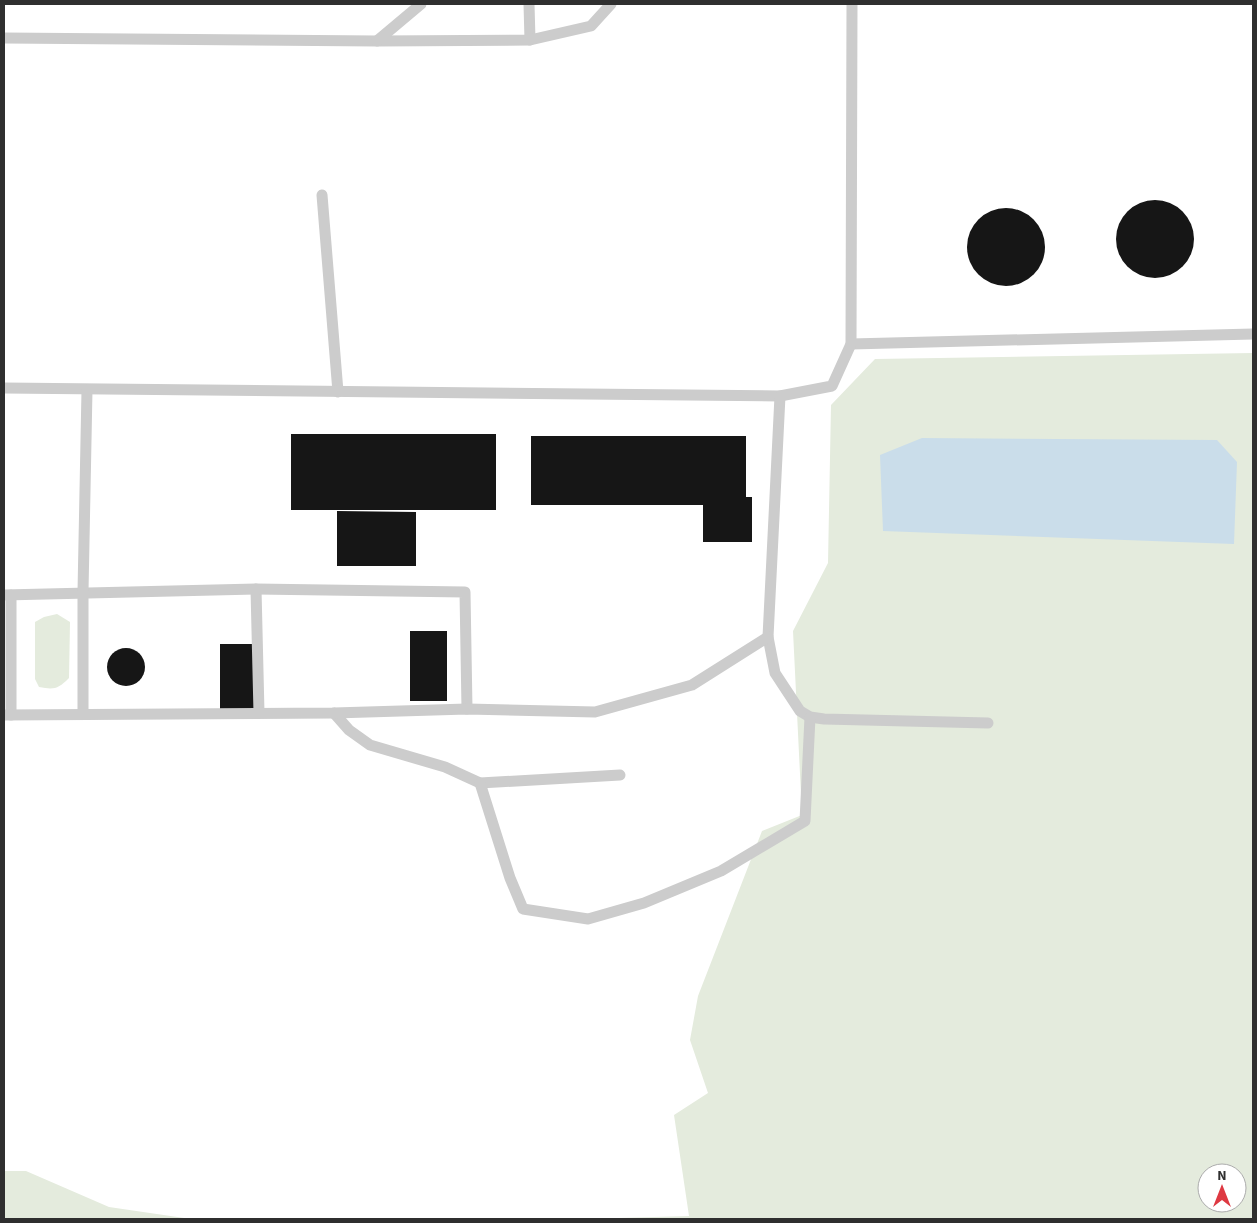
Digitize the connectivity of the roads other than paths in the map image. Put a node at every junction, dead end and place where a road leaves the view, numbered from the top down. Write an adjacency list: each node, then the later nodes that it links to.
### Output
1 (421, 4): 7 (lane)
2 (529, 4): 6 (lane)
3 (611, 4): 6 (lane)
4 (852, 4): 10 (lane)
5 (4, 38): 7 (lane)
6 (530, 40): 7 (lane)
7 (377, 41)
8 (322, 195): 13 (lane)
9 (1253, 334): 10 (lane)
10 (851, 344): 14 (lane)
11 (4, 388): 12 (lane)
12 (87, 390): 13 (lane); 16 (lane)
13 (338, 392): 14 (lane)
14 (780, 396): 18 (lane)
15 (256, 589): 16 (lane); 19 (lane); 22 (lane)
16 (83, 592): 17 (lane); 21 (lane)
17 (7, 595): 23 (lane)
18 (768, 637): 19 (lane); 24 (lane)
19 (467, 709): 20 (lane)
20 (334, 713): 22 (lane); 27 (lane)
21 (83, 714): 22 (lane); 23 (lane)
22 (259, 714)
23 (8, 715)
24 (810, 717): 25 (lane); 27 (lane)
25 (988, 723)
26 (620, 775): 27 (lane)
27 (480, 783)

